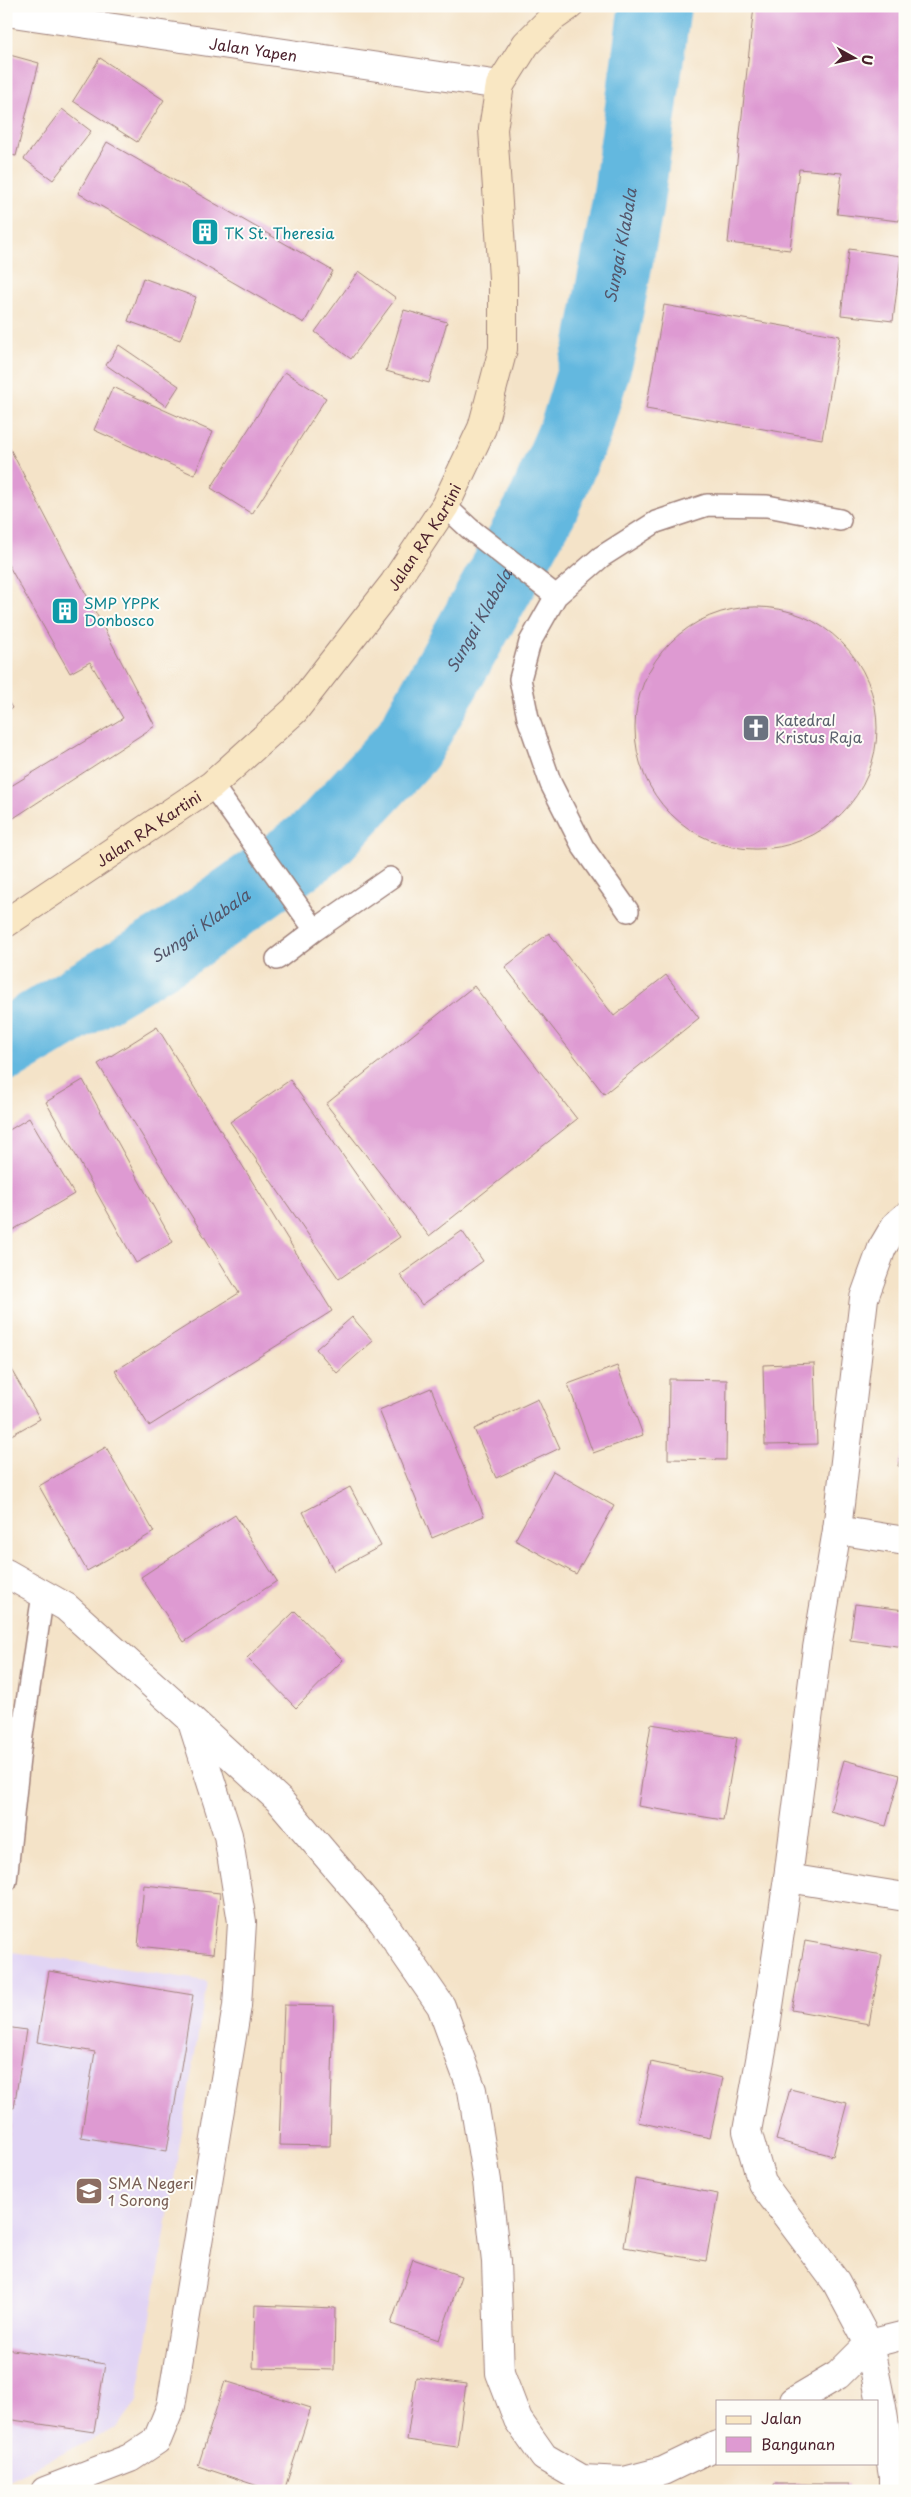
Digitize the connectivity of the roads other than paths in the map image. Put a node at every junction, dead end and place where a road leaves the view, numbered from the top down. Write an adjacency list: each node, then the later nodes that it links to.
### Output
1 (568, 6): 3 (street, Jalan RA Kartini)
2 (6, 12): 3 (street, Jalan Yapen)
3 (500, 86): 4 (street, Jalan RA Kartini)
4 (445, 506): 6 (lane); 7 (street, Jalan RA Kartini)
5 (840, 520): 6 (lane)
6 (556, 596): 9 (lane)
7 (212, 785): 10 (street, Jalan RA Kartini); 11 (lane)
8 (390, 878): 11 (lane)
9 (628, 911)
10 (6, 924)
11 (315, 930): 12 (lane)
12 (277, 959)
13 (905, 1217): 14 (street)
14 (837, 1530): 15 (street); 19 (street)
15 (905, 1541)
16 (6, 1573): 17 (street)
17 (43, 1594): 18 (street); 20 (lane)
18 (191, 1719): 25 (street); 26 (street)
19 (788, 1878): 21 (street); 23 (street)
20 (6, 1881)
21 (905, 1897)
22 (905, 2335): 23 (street)
23 (870, 2344): 24 (street); 27 (street)
24 (796, 2400)
25 (716, 2445)
26 (45, 2491)
27 (893, 2491)

